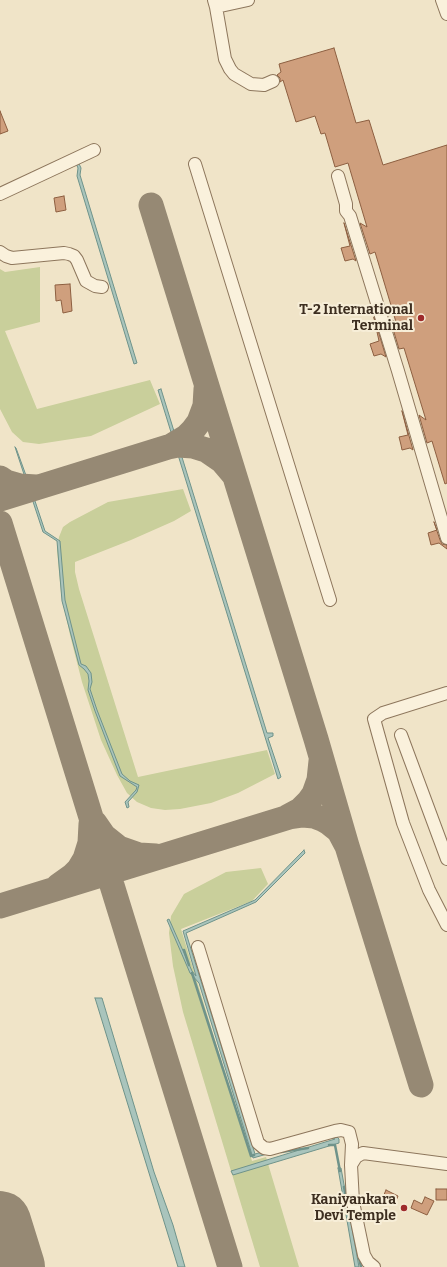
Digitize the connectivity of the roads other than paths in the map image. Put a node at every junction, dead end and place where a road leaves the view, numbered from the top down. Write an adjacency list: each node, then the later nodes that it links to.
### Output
1 (248, 0): 3 (street)
2 (442, 0): 4 (street)
3 (215, 4): 5 (street)
4 (447, 14)
5 (273, 81)
6 (94, 150): 9 (street)
7 (195, 164): 13 (street)
8 (338, 176): 12 (street)
9 (0, 194)
10 (0, 252): 11 (street)
11 (102, 287)
12 (447, 538)
13 (330, 600)
14 (447, 693): 17 (street)
15 (401, 736): 16 (street)
16 (447, 859)
17 (447, 925)
18 (198, 947): 20 (street)
19 (447, 1164): 20 (street)
20 (351, 1165): 21 (street)
21 (374, 1267)

